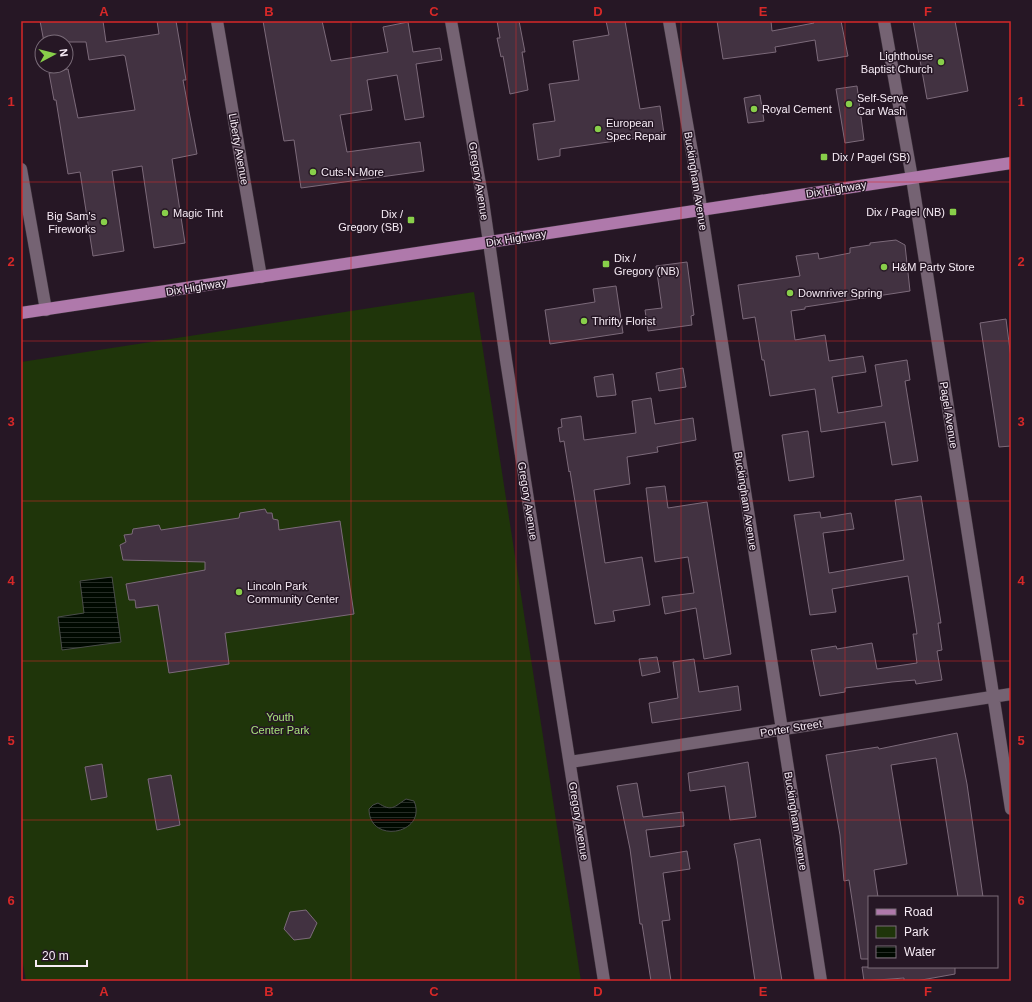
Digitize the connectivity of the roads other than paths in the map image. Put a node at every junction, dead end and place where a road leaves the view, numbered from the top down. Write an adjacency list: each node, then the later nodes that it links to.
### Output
1 (217, 21): 10 (street, Liberty Avenue)
2 (451, 21): 9 (street, Gregory Avenue)
3 (668, 21): 8 (street, Buckingham Avenue)
4 (884, 21): 7 (street, Pagel Avenue)
5 (1011, 162): 7 (main road, Dix Highway)
6 (21, 169): 11 (street)
7 (912, 178): 8 (main road, Dix Highway); 14 (street, Pagel Avenue)
8 (700, 210): 9 (main road, Dix Highway); 15 (street, Buckingham Avenue)
9 (488, 242): 10 (main road, Dix Highway); 16 (street, Gregory Avenue)
10 (261, 276): 11 (main road, Dix Highway)
11 (46, 310): 12 (main road, Dix Highway)
12 (21, 313)
13 (1011, 694): 14 (street, Porter Street)
14 (994, 697): 15 (street, Porter Street); 17 (street, Pagel Avenue)
15 (782, 729): 16 (street, Porter Street); 19 (street, Buckingham Avenue)
16 (570, 762): 18 (street, Gregory Avenue)
17 (1011, 809)
18 (604, 981)
19 (821, 981)

